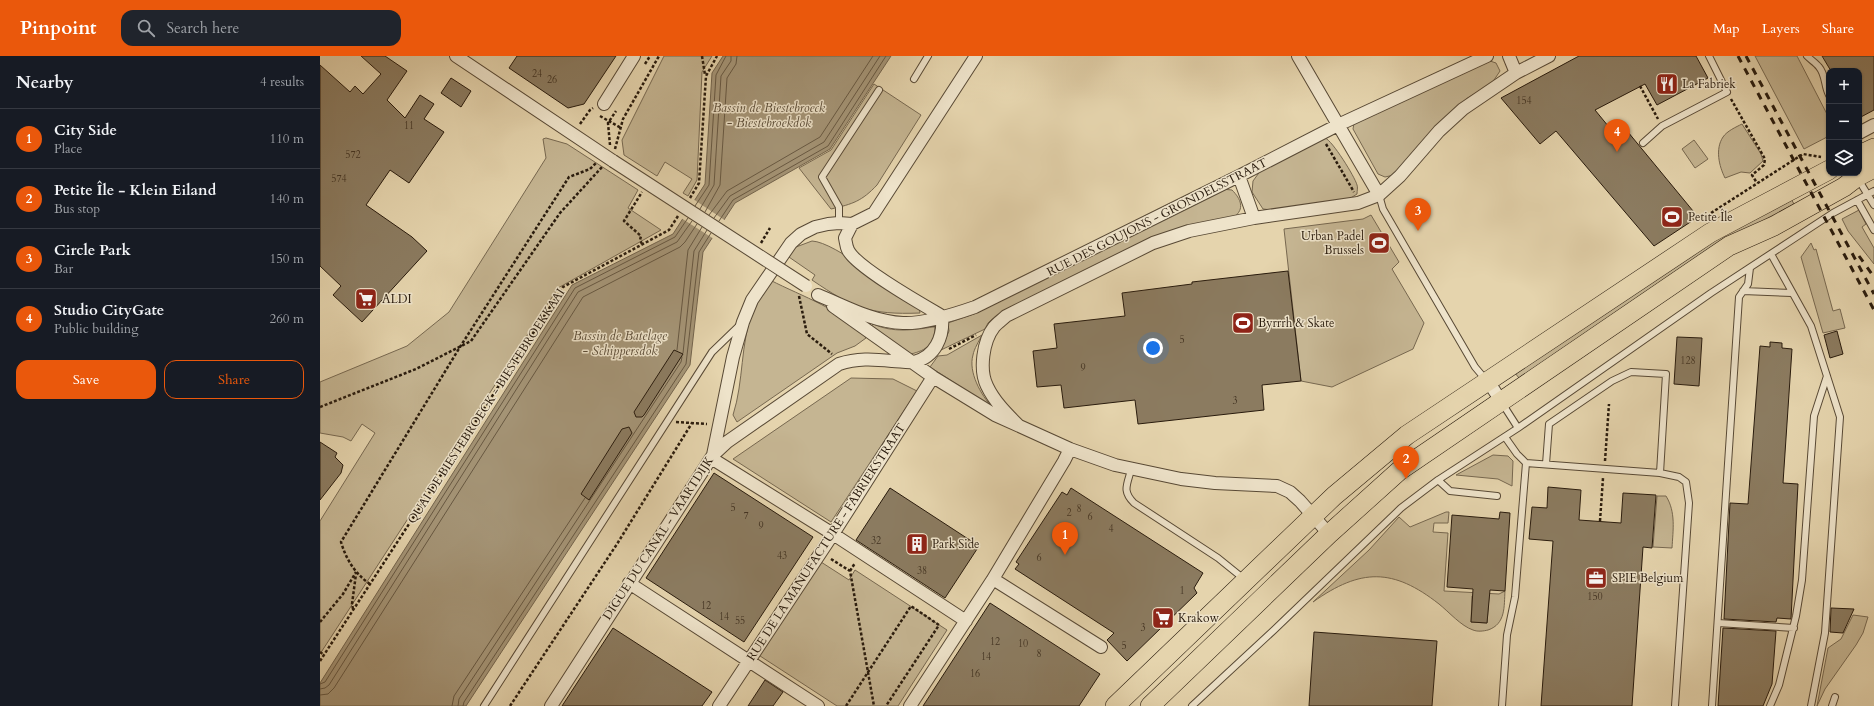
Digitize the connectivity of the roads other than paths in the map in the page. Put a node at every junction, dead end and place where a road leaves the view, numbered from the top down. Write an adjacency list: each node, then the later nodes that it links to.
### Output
1 (456, 56): 41 (street, bridge)
2 (634, 56): 15 (street)
3 (928, 56): 12 (lane)
4 (976, 56): 35 (street)
5 (1298, 56): 16 (street)
6 (1487, 56): 16 (street, RUE DES GOUJONS - GRONDELSSTRAAT)
7 (1509, 56): 11 (street)
8 (1549, 56): 11 (street, RUE DES GOUJONS - GRONDELSSTRAAT)
9 (1709, 56): 19 (lane)
10 (1807, 56): 14 (lane)
11 (1516, 73): 30 (street, RUE DES GOUJONS - GRONDELSSTRAAT)
12 (914, 79)
13 (879, 90): 34 (lane)
14 (1826, 90)
15 (604, 104)
16 (1338, 125): 25 (street, RUE DES GOUJONS - GRONDELSSTRAAT); 30 (street)
17 (1874, 125): 18 (street)
18 (1862, 131)
19 (1643, 143)
20 (1874, 148): 21 (main road)
21 (1862, 154)
22 (1874, 168): 24 (main road)
23 (1826, 172): 47 (main road)
24 (1862, 173)
25 (1239, 176): 33 (street); 42 (street, RUE DES GOUJONS - GRONDELSSTRAAT)
26 (1855, 176): 48 (main road)
27 (1857, 176): 29 (lane)
28 (1874, 190): 29 (lane)
29 (1867, 194): 31 (lane); 32 (lane)
30 (1380, 195): 33 (street, RUE DES GOUJONS - GRONDELSSTRAAT); 47 (lane)
31 (1857, 200): 36 (lane); 37 (lane)
32 (1874, 205)
33 (1254, 218): 49 (street, RUE DES GOUJONS - GRONDELSSTRAAT)
34 (840, 223): 35 (street, DIGUE DU CANAL - VAARTDIJK); 43 (street, DIGUE DU CANAL - VAARTDIJK)
35 (852, 224): 42 (street)
36 (1874, 230)
37 (1772, 254): 38 (lane); 40 (lane)
38 (1750, 268): 39 (lane); 50 (lane)
39 (1743, 291): 40 (lane); 67 (lane)
40 (1792, 293): 45 (lane)
41 (818, 295): 42 (street, RUE DES GOUJONS - GRONDELSSTRAAT); 44 (street)
42 (942, 316): 44 (street)
43 (742, 322): 53 (street, DIGUE DU CANAL - VAARTDIJK); 72 (lane)
44 (912, 362): 46 (street); 53 (street)
45 (1827, 376): 68 (lane); 84 (lane)
46 (932, 377): 49 (street); 61 (street, RUE DE LA MANUFACTURE - FABRIEKSTRAAT)
47 (1488, 381): 48 (street); 60 (main road)
48 (1501, 401): 50 (lane); 62 (main road)
49 (1018, 425): 52 (street)
50 (1518, 428): 51 (lane)
51 (1505, 437): 54 (lane); 58 (lane)
52 (1070, 449): 56 (street); 63 (street)
53 (712, 456): 61 (street); 65 (street, DIGUE DU CANAL - VAARTDIJK)
54 (1526, 463): 55 (lane); 80 (lane)
55 (1546, 464): 57 (lane); 57 (lane)
56 (1132, 470): 60 (street); 64 (lane)
57 (1660, 473): 81 (lane)
58 (1438, 480): 59 (lane); 79 (lane)
59 (1497, 496)
60 (1313, 516): 62 (street); 64 (main road)
61 (833, 534): 66 (street); 70 (street, RUE DE LA MANUFACTURE - FABRIEKSTRAAT)
62 (1329, 534): 78 (main road)
63 (993, 579): 66 (street); 69 (street)
64 (1246, 580): 77 (main road)
65 (629, 583): 70 (street); 73 (street, DIGUE DU CANAL - VAARTDIJK)
66 (966, 621): 76 (street)
67 (1718, 623): 68 (lane); 82 (lane)
68 (1794, 628): 83 (lane)
69 (1102, 647)
70 (748, 661): 74 (street, RUE DE LA MANUFACTURE - FABRIEKSTRAAT); 75 (street)
71 (1835, 697): 85 (lane)
72 (484, 706)
73 (551, 706)
74 (719, 706)
75 (818, 706)
76 (910, 706)
77 (1115, 706)
78 (1150, 706)
79 (1192, 706)
80 (1502, 706)
81 (1675, 706)
82 (1712, 706)
83 (1770, 706)
84 (1812, 706)
85 (1832, 706)

